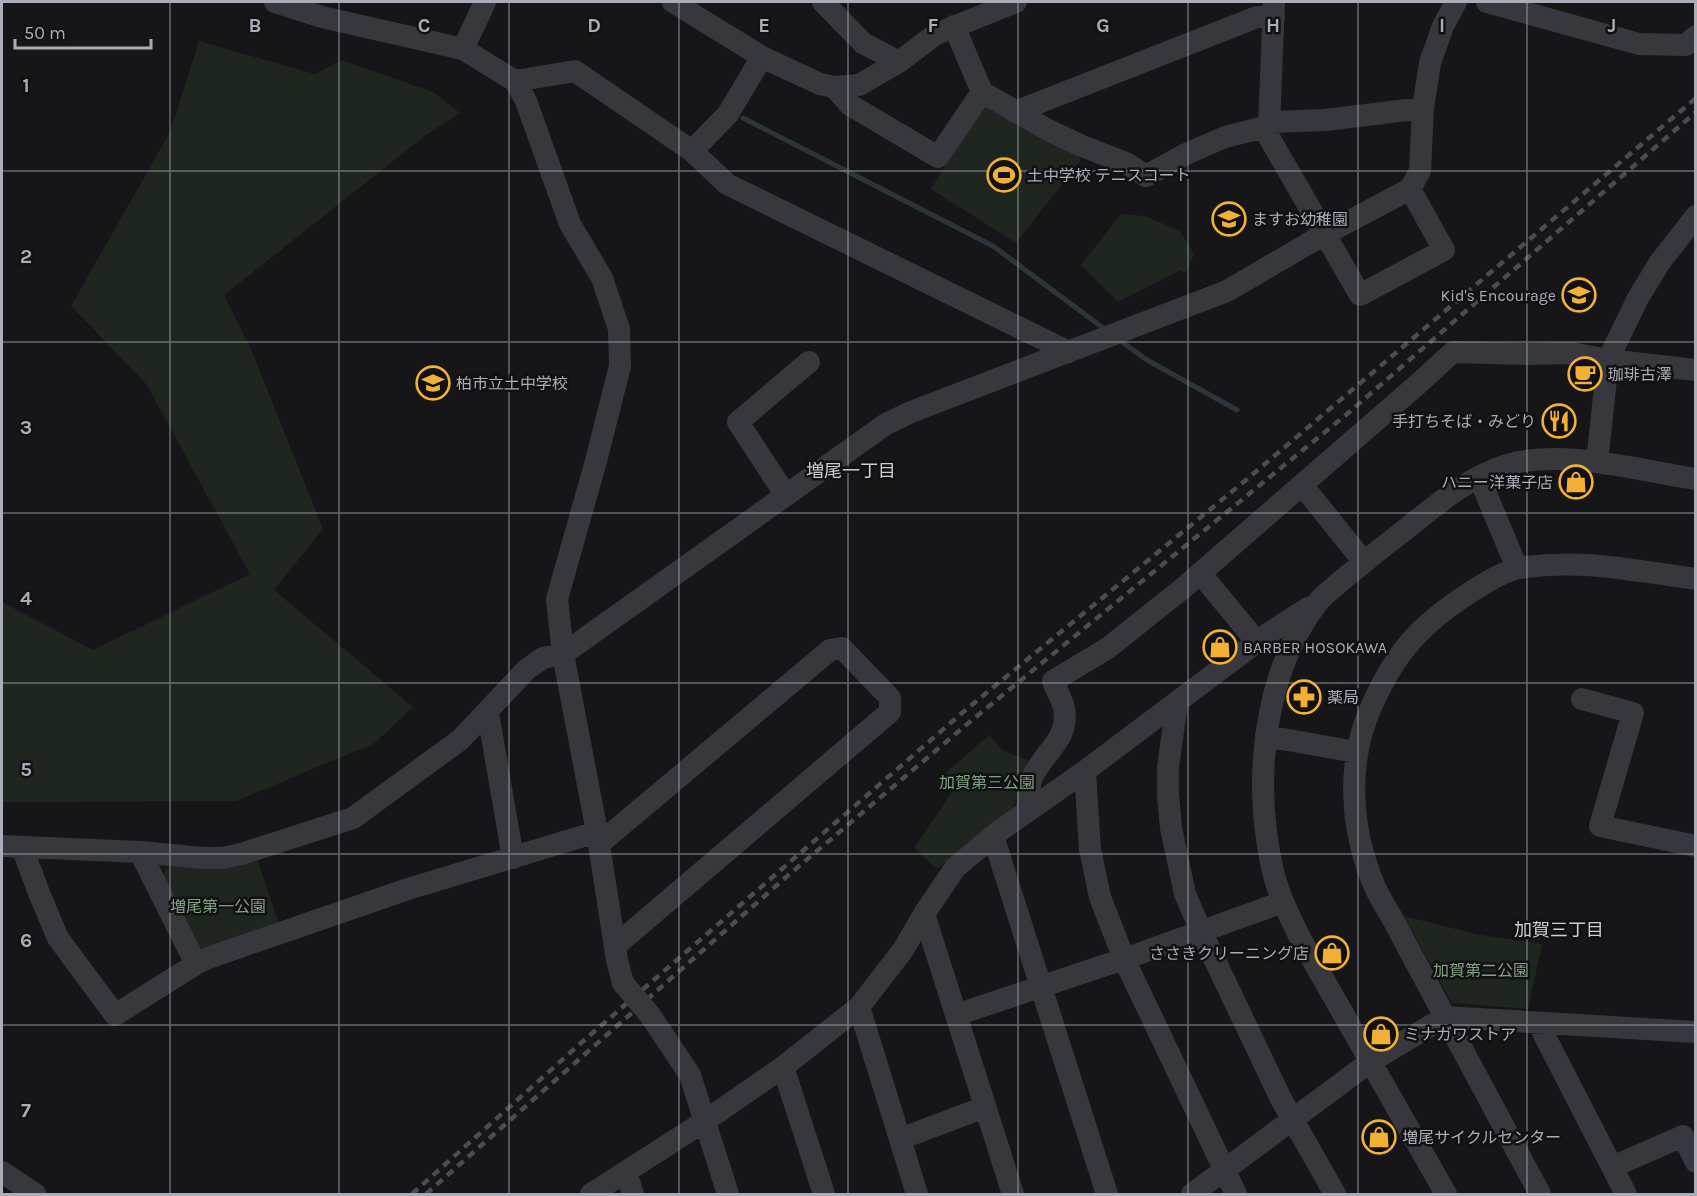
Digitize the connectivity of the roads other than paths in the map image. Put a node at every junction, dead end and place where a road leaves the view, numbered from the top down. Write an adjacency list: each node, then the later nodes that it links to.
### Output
1 (275, 2): 11 (street)
2 (485, 2): 11 (street)
3 (673, 2): 12 (street)
4 (823, 2): 13 (street)
5 (1016, 2): 9 (street)
6 (1456, 2): 17 (street)
7 (1486, 2): 10 (street)
8 (1274, 9): 18 (street); 19 (street)
9 (958, 17): 13 (street); 16 (street)
10 (1695, 36)
11 (463, 49): 14 (street)
12 (762, 57): 15 (street); 20 (street)
13 (899, 62): 15 (street)
14 (515, 81): 20 (street); 39 (street)
15 (834, 87): 16 (street)
16 (982, 92): 18 (street)
17 (1424, 108): 19 (street); 21 (street)
18 (1015, 112): 19 (street)
19 (1266, 124): 23 (street)
20 (692, 151): 24 (street)
21 (1410, 189): 23 (street); 23 (street)
22 (1695, 216): 25 (street)
23 (1323, 235): 24 (street)
24 (1069, 352): 32 (street)
25 (1608, 360): 27 (street); 28 (street); 31 (street)
26 (808, 362): 32 (street)
27 (1695, 370)
28 (1597, 462): 29 (street); 30 (street)
29 (1479, 477): 33 (street); 34 (street)
30 (1695, 479)
31 (1302, 485): 33 (street); 35 (street)
32 (785, 495): 39 (street)
33 (1364, 562): 37 (street)
34 (1517, 568): 36 (street); 44 (street)
35 (1200, 573): 38 (street); 46 (street)
36 (1695, 579)
37 (1319, 600): 38 (street); 43 (street)
38 (1257, 642): 41 (street)
39 (563, 654): 42 (street); 48 (street)
40 (1582, 699): 49 (street)
41 (1177, 703): 45 (street); 55 (street)
42 (488, 713): 51 (street); 52 (street)
43 (1266, 736): 44 (street); 53 (street)
44 (1356, 752): 62 (street)
45 (1085, 771): 46 (street); 57 (street)
46 (1027, 811): 47 (street)
47 (993, 836): 54 (street); 59 (street)
48 (598, 838): 52 (street); 56 (street); 56 (street)
49 (1695, 846)
50 (12, 847): 51 (street); 58 (street)
51 (140, 852): 58 (street)
52 (513, 858): 58 (street)
53 (1282, 902): 55 (street); 65 (street)
54 (924, 914): 60 (street); 61 (street)
55 (1201, 931): 57 (street); 68 (street)
56 (615, 946): 69 (street, bridge)
57 (1124, 959): 59 (street); 73 (street)
58 (196, 963)
59 (1040, 987): 61 (street); 83 (street)
60 (859, 1007): 66 (street); 70 (street)
61 (956, 1015): 67 (street)
62 (1445, 1017): 63 (street); 65 (street); 88 (street)
63 (1538, 1023): 64 (street); 72 (street)
64 (1695, 1032)
65 (1370, 1062): 68 (street); 87 (street)
66 (783, 1067): 69 (street); 80 (street)
67 (985, 1107): 70 (street); 82 (street)
68 (1293, 1119): 73 (street); 86 (street)
69 (705, 1121): 75 (street); 79 (street)
70 (900, 1139): 81 (street)
71 (1695, 1162): 72 (street)
72 (1612, 1167): 89 (street)
73 (1224, 1171): 84 (street); 85 (street)
74 (2, 1172): 76 (street)
75 (626, 1172): 77 (street); 78 (street)
76 (35, 1194)
77 (591, 1194)
78 (633, 1194)
79 (728, 1194)
80 (824, 1194)
81 (917, 1194)
82 (1013, 1194)
83 (1107, 1194)
84 (1192, 1194)
85 (1236, 1194)
86 (1335, 1194)
87 (1446, 1194)
88 (1540, 1194)
89 (1626, 1194)

